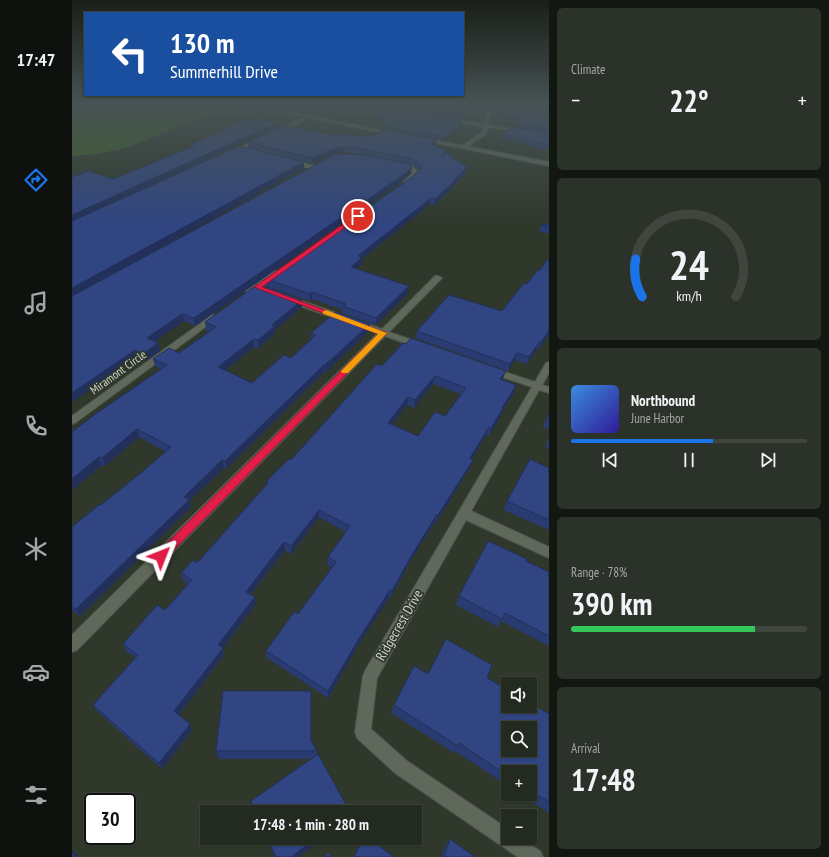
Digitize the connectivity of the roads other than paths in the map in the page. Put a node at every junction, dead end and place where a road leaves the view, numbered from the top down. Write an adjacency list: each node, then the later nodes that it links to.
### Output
1 (249, 145): 5 (street)
2 (454, 145): 4 (street)
3 (467, 145): 4 (street)
4 (464, 147): 10 (street)
5 (240, 149): 6 (street); 7 (street)
6 (247, 151)
7 (226, 155)
8 (284, 160): 11 (street)
9 (395, 164): 12 (street)
10 (549, 164)
11 (306, 171)
12 (402, 185)
13 (282, 270): 16 (street)
14 (438, 278): 18 (street)
15 (279, 295): 18 (street)
16 (244, 296)
17 (225, 310): 23 (street, Miramont Circle)
18 (383, 333): 19 (street); 26 (street)
19 (427, 348)
20 (549, 365): 22 (street, Ridgecrest Drive)
21 (486, 368): 22 (street)
22 (543, 388): 24 (street, Ridgecrest Drive)
23 (72, 421)
24 (463, 513): 25 (street); 27 (street, Ridgecrest Drive)
25 (549, 553)
26 (72, 645)
27 (534, 857)

